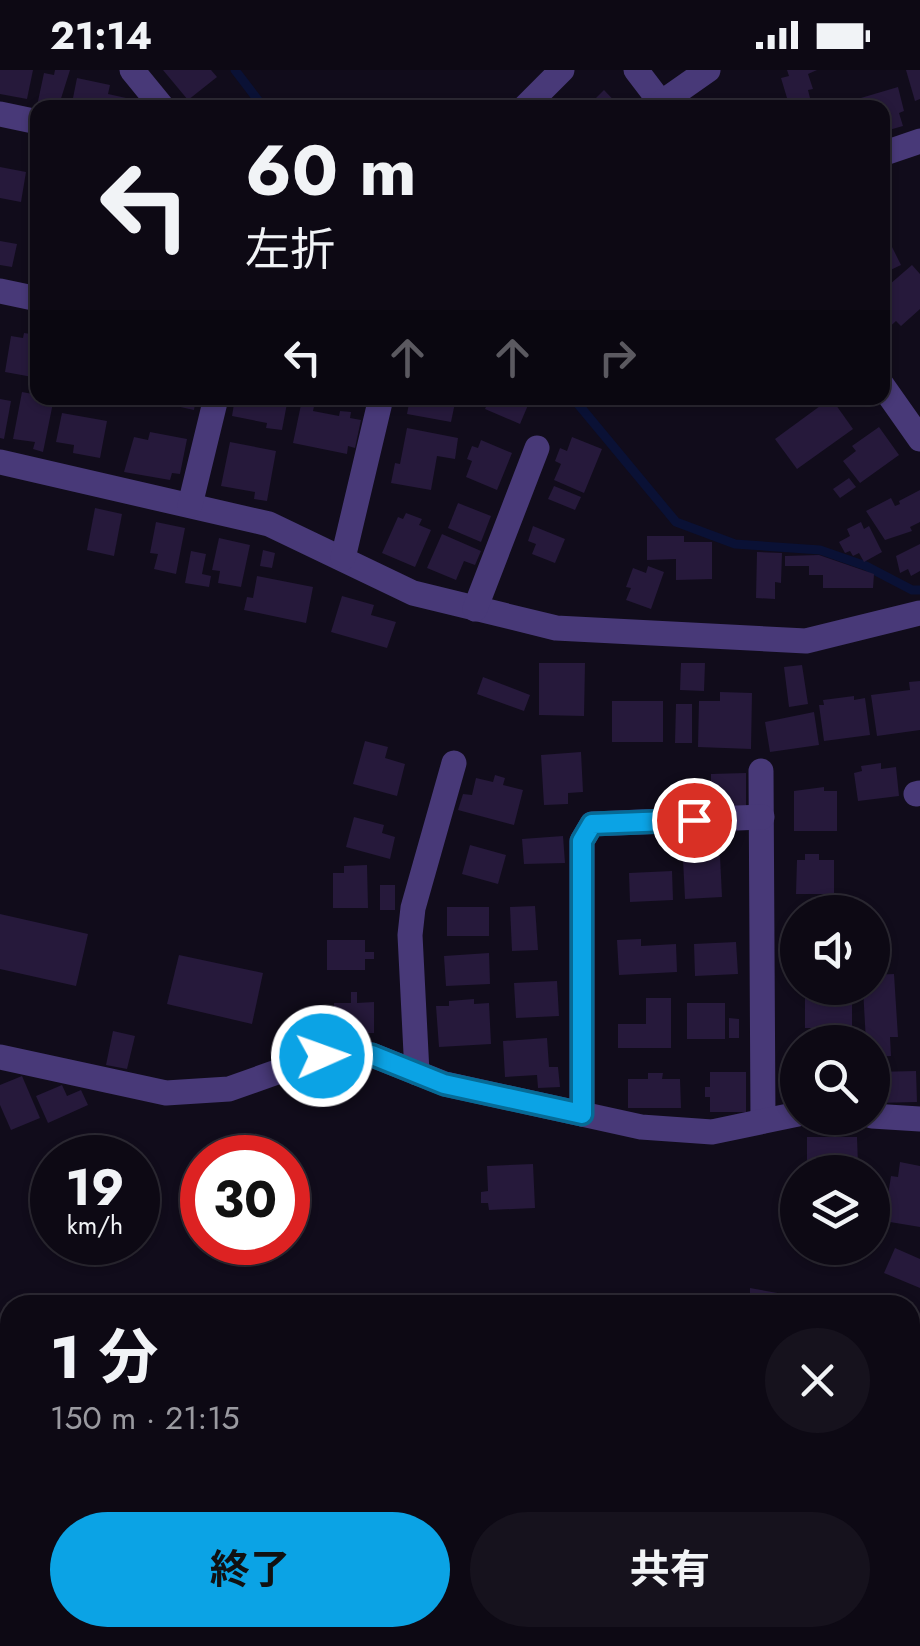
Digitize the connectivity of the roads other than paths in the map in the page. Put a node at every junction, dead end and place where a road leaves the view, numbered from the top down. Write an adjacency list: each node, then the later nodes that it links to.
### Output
1 (132, 70): 5 (street)
2 (562, 70): 6 (street)
3 (636, 70): 7 (street)
4 (708, 70): 8 (street)
5 (156, 100)
6 (532, 100)
7 (659, 100)
8 (669, 100)
9 (0, 114): 10 (street)
10 (30, 120)
11 (920, 141): 12 (street)
12 (890, 151)
13 (0, 291): 14 (street)
14 (30, 297)
15 (890, 397): 18 (street)
16 (214, 405): 21 (street)
17 (380, 405): 22 (street)
18 (920, 439)
19 (537, 448): 23 (street)
20 (0, 462): 21 (street)
21 (190, 505): 22 (street)
22 (343, 558): 23 (street)
23 (475, 610): 24 (street)
24 (920, 614)
25 (454, 763): 29 (street)
26 (761, 770): 27 (street)
27 (762, 817): 30 (street); 34 (street)
28 (0, 1057): 29 (street)
29 (416, 1072): 30 (street)
30 (582, 1114): 34 (street)
31 (890, 1117): 33 (street)
32 (780, 1118): 34 (street)
33 (920, 1119)
34 (763, 1121)

